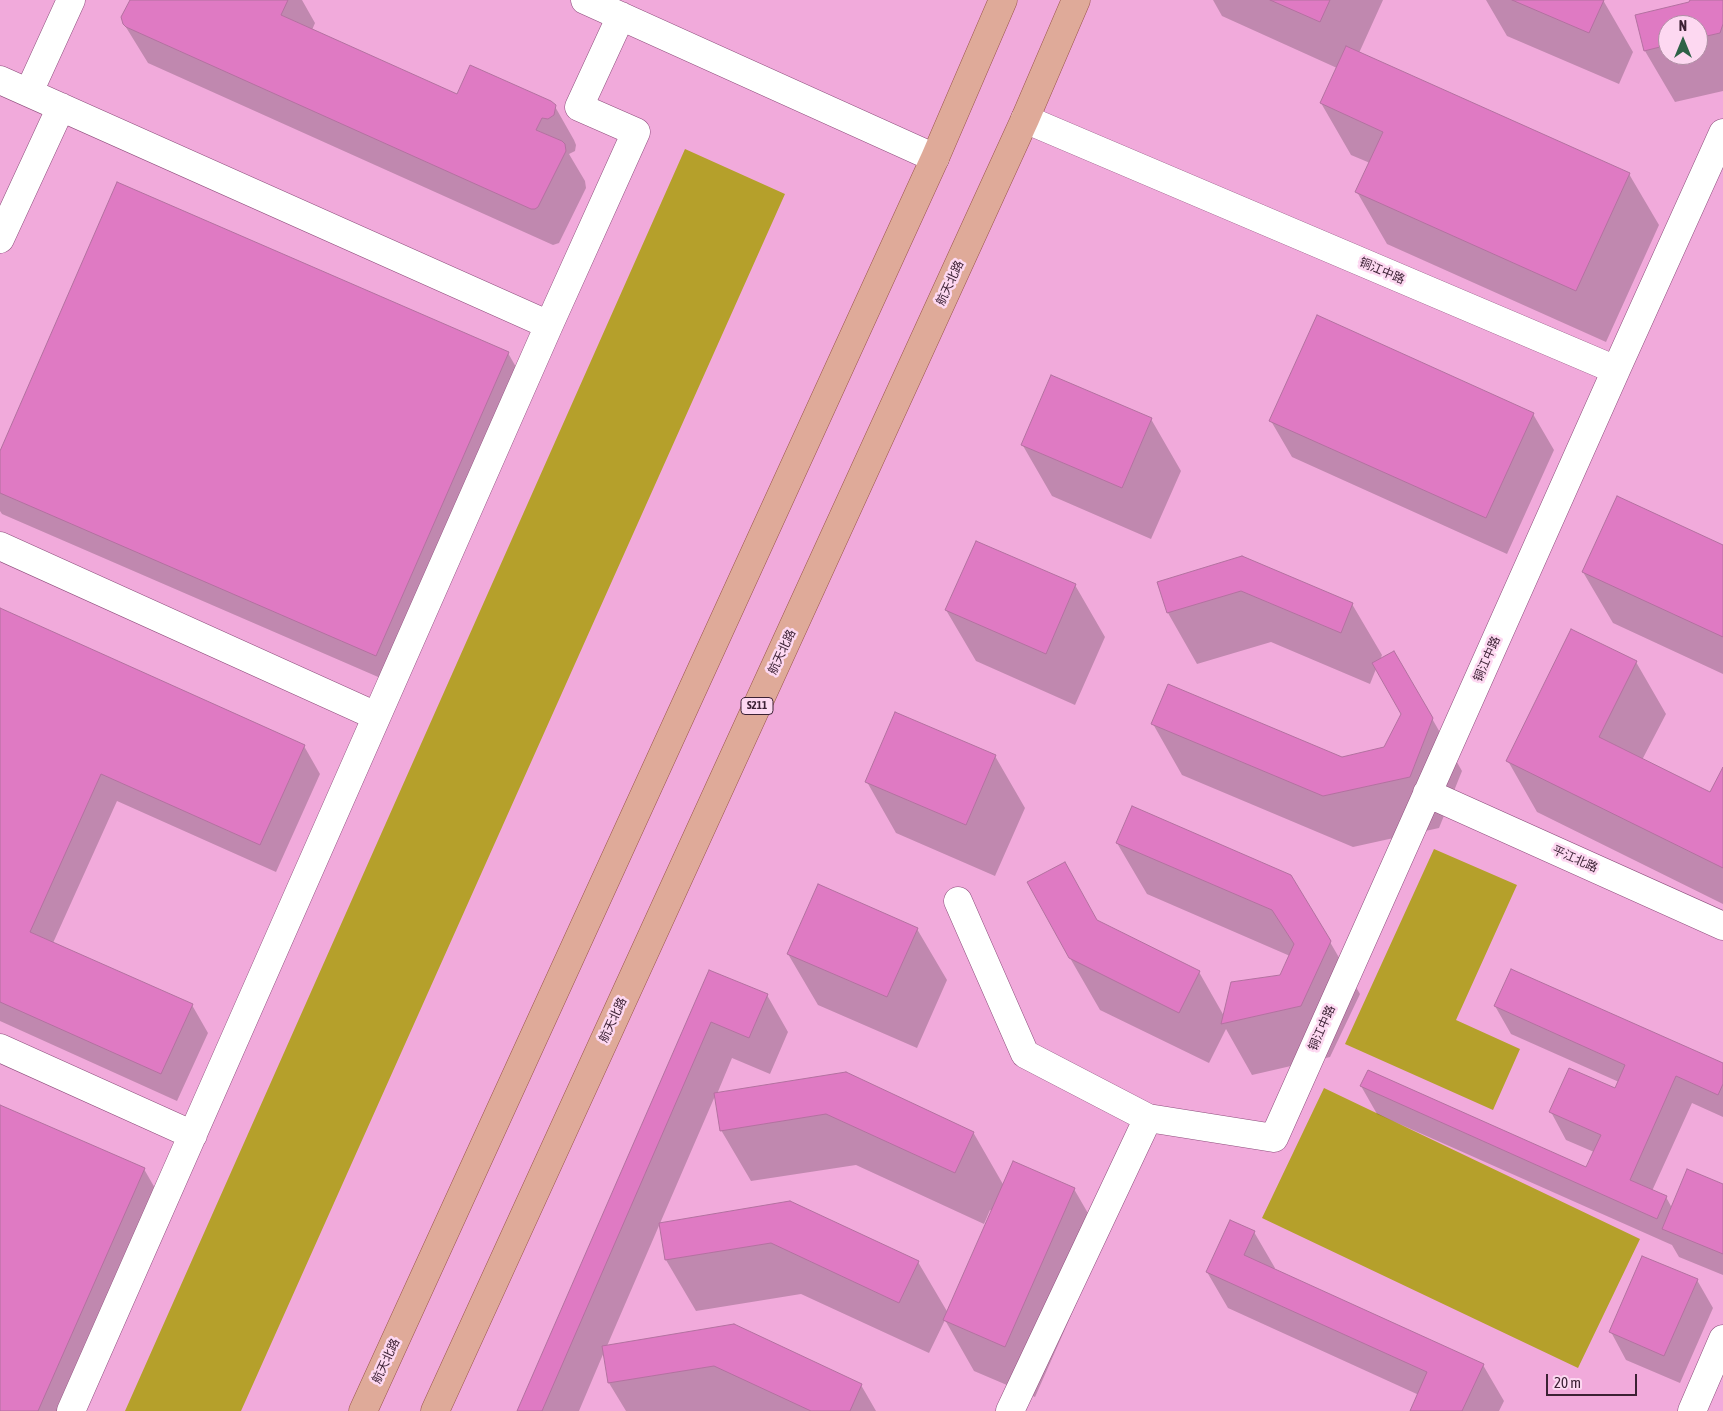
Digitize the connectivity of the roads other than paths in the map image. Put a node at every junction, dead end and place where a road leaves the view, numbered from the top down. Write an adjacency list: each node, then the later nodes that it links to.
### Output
1 (72, 0): 7 (street)
2 (585, 0): 5 (street)
3 (1003, 0): 11 (main road, 航天北路)
4 (1076, 0): 9 (main road, 航天北路 / S211)
5 (621, 16): 11 (street); 13 (street)
6 (0, 80): 7 (street)
7 (28, 92): 8 (street)
8 (61, 107): 12 (street); 13 (street)
9 (1025, 119): 14 (street, 铜江中路); 26 (main road, 航天北路 / S211)
10 (1723, 133): 14 (street)
11 (935, 158): 25 (main road, 航天北路)
12 (0, 239)
13 (548, 325): 16 (street)
14 (1616, 370): 17 (street, 铜江中路)
15 (0, 546): 16 (street)
16 (376, 716): 22 (street)
17 (1427, 793): 19 (street, 平江北路); 21 (street, 铜江中路)
18 (958, 901): 21 (street, 铜江中路)
19 (1723, 926)
20 (0, 1048): 22 (street)
21 (1148, 1118): 27 (street)
22 (193, 1134): 24 (street)
23 (1723, 1339): 28 (street)
24 (71, 1411)
25 (363, 1411)
26 (435, 1411)
27 (1010, 1411)
28 (1692, 1411)

